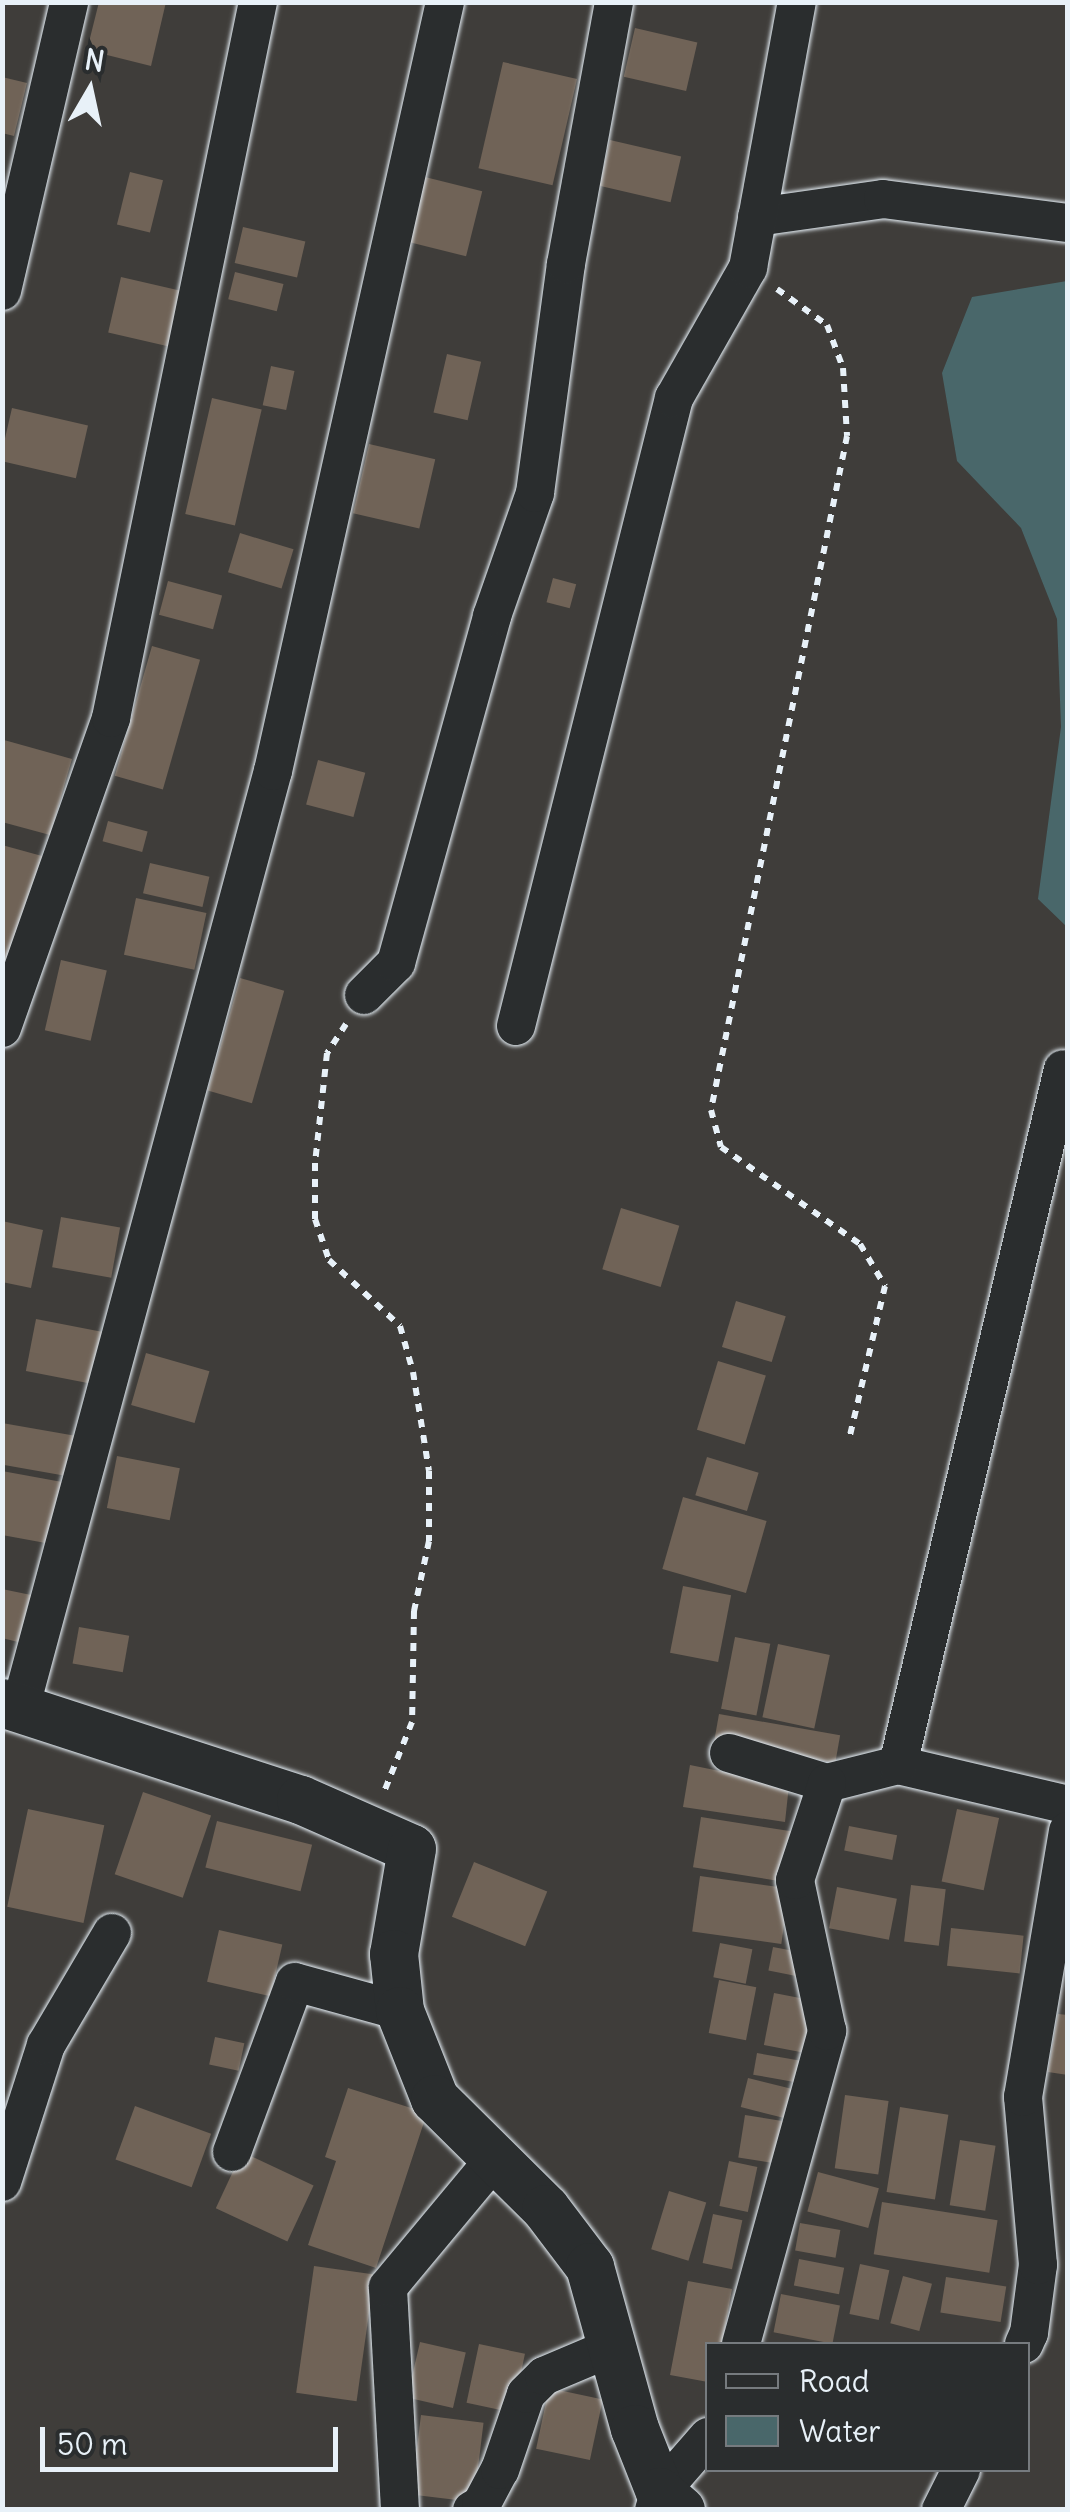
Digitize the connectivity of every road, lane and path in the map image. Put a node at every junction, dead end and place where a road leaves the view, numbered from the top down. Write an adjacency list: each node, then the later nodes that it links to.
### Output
1 (69, 2): 9 (street)
2 (258, 2): 12 (street)
3 (444, 2): 15 (street)
4 (614, 2): 10 (street)
5 (798, 2): 6 (street)
6 (757, 216): 7 (street); 8 (street)
7 (1068, 223)
8 (748, 268): 11 (street); 14 (path)
9 (2, 291)
10 (364, 995): 20 (path)
11 (516, 1026)
12 (2, 1028)
13 (1063, 1068): 17 (street)
14 (850, 1436)
15 (11, 1706): 20 (street)
16 (729, 1753): 18 (street)
17 (898, 1765): 18 (street); 19 (street)
18 (827, 1783): 27 (street)
19 (1068, 1805)
20 (369, 1830): 23 (street)
21 (1068, 1831): 28 (street)
22 (112, 1932): 26 (street)
23 (400, 2011): 24 (street); 25 (street)
24 (232, 2152)
25 (494, 2161): 29 (street); 33 (street)
26 (2, 2182)
27 (743, 2342)
28 (1025, 2342)
29 (615, 2346): 32 (street); 34 (street)
30 (705, 2443): 32 (street)
31 (960, 2472): 35 (street)
32 (665, 2504)
33 (400, 2510)
34 (472, 2510)
35 (942, 2510)

